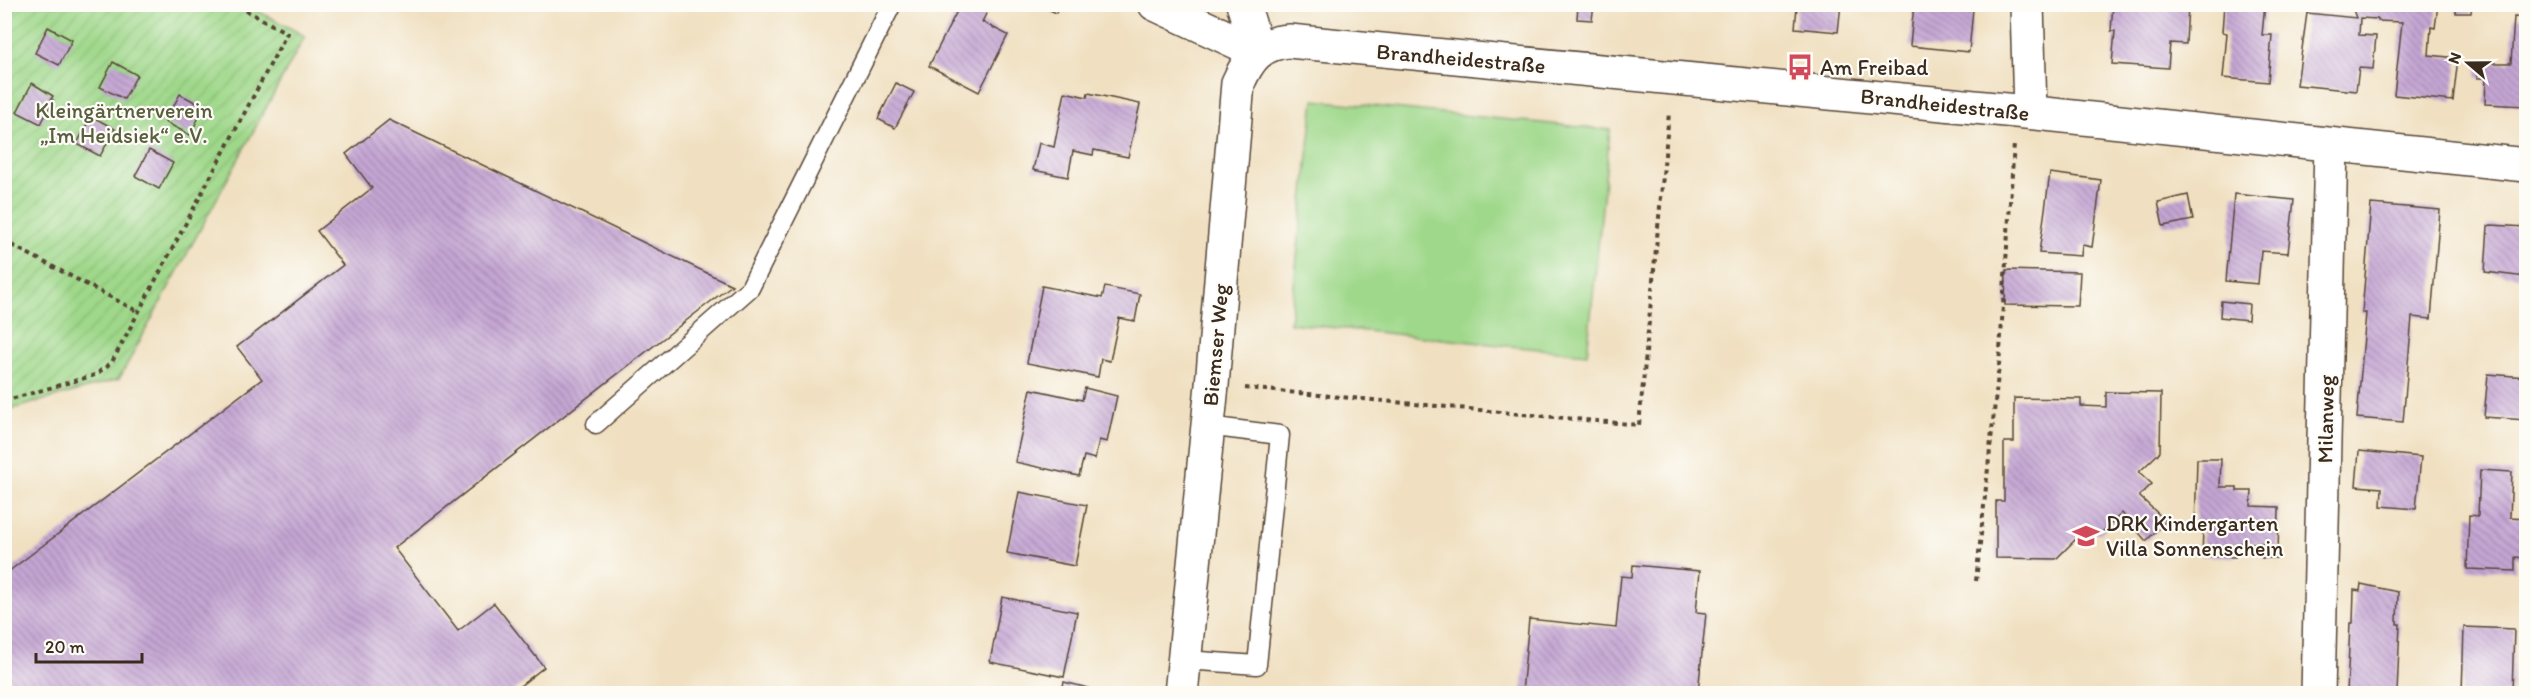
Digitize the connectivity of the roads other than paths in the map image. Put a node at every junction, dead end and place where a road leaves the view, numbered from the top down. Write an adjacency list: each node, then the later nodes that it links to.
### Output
1 (892, 4): 9 (lane)
2 (1155, 4): 5 (street)
3 (1243, 4): 5 (street)
4 (2027, 4): 6 (street)
5 (1258, 52): 6 (street, Brandheidestraße); 10 (street, Biemser Weg)
6 (2023, 112): 7 (street, Brandheidestraße)
7 (2331, 145): 8 (street, Brandheidestraße); 13 (street, Milanweg)
8 (2526, 165)
9 (596, 424)
10 (1208, 426): 11 (street, Biemser Weg); 11 (lane)
11 (1185, 660): 12 (street, Biemser Weg)
12 (1180, 693)
13 (2318, 693)

